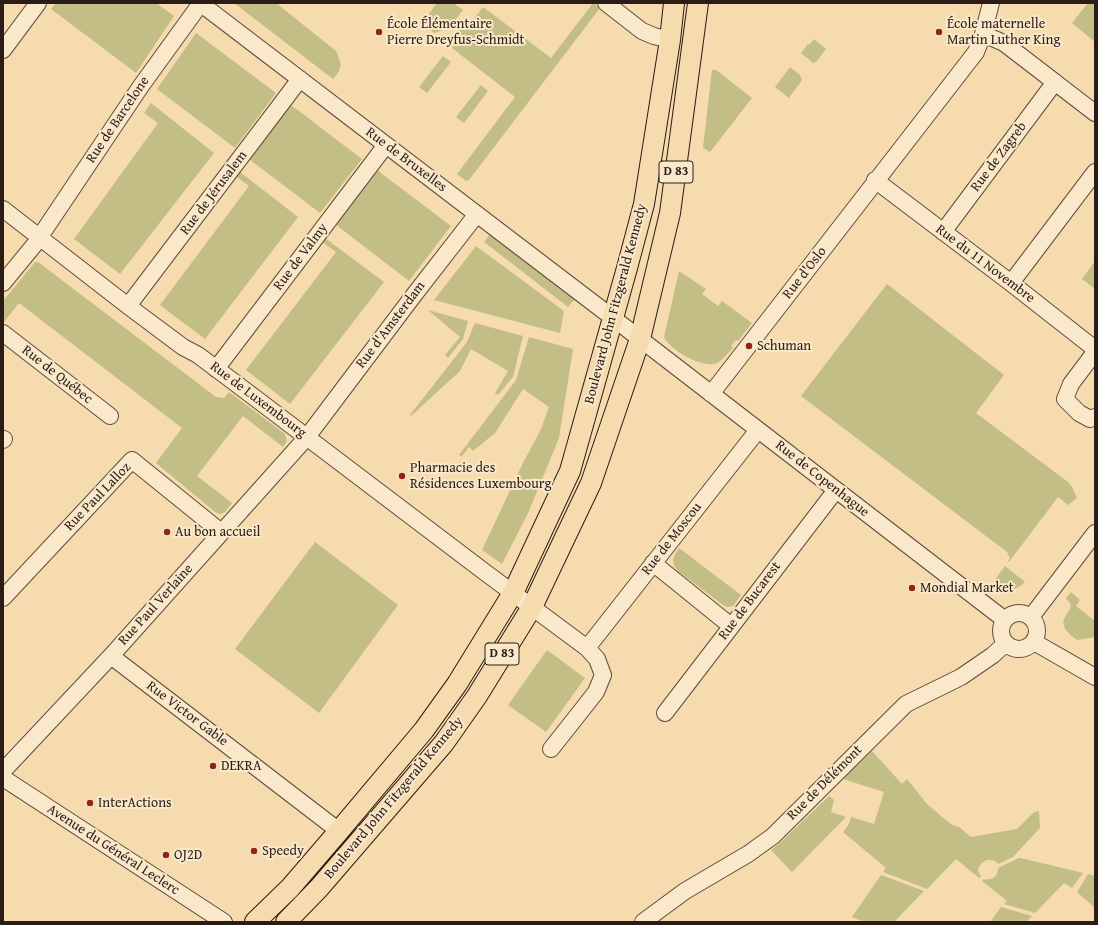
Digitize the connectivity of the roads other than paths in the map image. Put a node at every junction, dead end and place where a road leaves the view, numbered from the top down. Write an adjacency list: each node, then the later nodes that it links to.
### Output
1 (38, 3): 9 (street)
2 (200, 3): 10 (street, Rue de Bruxelles); 19 (street, Rue de Barcelone)
3 (606, 3): 8 (street)
4 (674, 3): 8 (main road, Boulevard John Fitzgerald Kennedy / D 83)
5 (698, 3): 25 (main road, Boulevard John Fitzgerald Kennedy / D 83)
6 (991, 3): 7 (street)
7 (983, 34): 11 (street); 15 (street, Rue d'Oslo)
8 (670, 40): 23 (main road, Boulevard John Fitzgerald Kennedy / D 83)
9 (3, 50)
10 (300, 79): 13 (street, Rue de Bruxelles); 22 (street, Rue de Jérusalem)
11 (1055, 82): 12 (street); 18 (street, Rue de Zagreb)
12 (1095, 113)
13 (386, 145): 17 (street, Rue de Bruxelles); 27 (street, Rue de Valmy)
14 (1095, 172): 21 (street)
15 (875, 180): 18 (street, Rue du 11 Novembre); 28 (street, Rue d'Oslo)
16 (3, 210): 19 (street, Rue de Luxembourg)
17 (477, 214): 23 (street, Rue de Bruxelles); 32 (street, Rue d'Amsterdam)
18 (942, 232): 21 (street, Rue du 11 Novembre)
19 (38, 238): 20 (street, Rue de Barcelone); 22 (street, Rue de Luxembourg)
20 (3, 283)
21 (1011, 283): 26 (street, Rue du 11 Novembre)
22 (128, 306): 27 (street, Rue de Luxembourg)
23 (613, 318): 25 (street, Rue de Bruxelles); 37 (main road, Boulevard John Fitzgerald Kennedy / D 83)
24 (3, 333): 29 (street, Rue de Québec)
25 (640, 339): 28 (street, Rue de Copenhague); 39 (main road, Boulevard John Fitzgerald Kennedy / D 83)
26 (1095, 351): 30 (street)
27 (216, 368): 32 (street, Rue de Luxembourg)
28 (711, 394): 31 (street, Rue de Copenhague)
29 (110, 416)
30 (1095, 417)
31 (758, 430): 33 (street, Rue de Copenhague); 36 (street, Rue de Moscou)
32 (307, 436): 34 (street, Rue Paul Verlaine); 37 (street, Rue de Luxembourg)
33 (836, 490): 41 (street, Rue de Copenhague); 42 (street, Rue de Bucarest)
34 (221, 532): 38 (street, Rue Paul Lalloz); 46 (street, Rue Paul Verlaine)
35 (1095, 533): 40 (street)
36 (653, 563): 42 (street); 45 (street, Rue de Moscou)
37 (513, 593): 39 (street); 52 (main road, Boulevard John Fitzgerald Kennedy / D 83)
38 (3, 598)
39 (532, 607): 45 (street); 55 (main road, Boulevard John Fitzgerald Kennedy / D 83)
40 (1031, 617): 41 (street); 43 (street)
41 (1004, 620): 44 (street)
42 (731, 626): 48 (street, Rue de Bucarest)
43 (1034, 642): 44 (street); 47 (street)
44 (1006, 643): 56 (street, Rue de Délémont)
45 (587, 648): 49 (street)
46 (111, 656): 50 (street, Rue Paul Verlaine); 52 (street, Rue Victor Gable)
47 (1095, 677)
48 (665, 713)
49 (551, 749)
50 (3, 771)
51 (3, 778): 53 (street, Avenue du Général Leclerc)
52 (339, 831): 54 (main road, Boulevard John Fitzgerald Kennedy / D 83)
53 (224, 922)
54 (255, 922)
55 (286, 922)
56 (643, 922)

